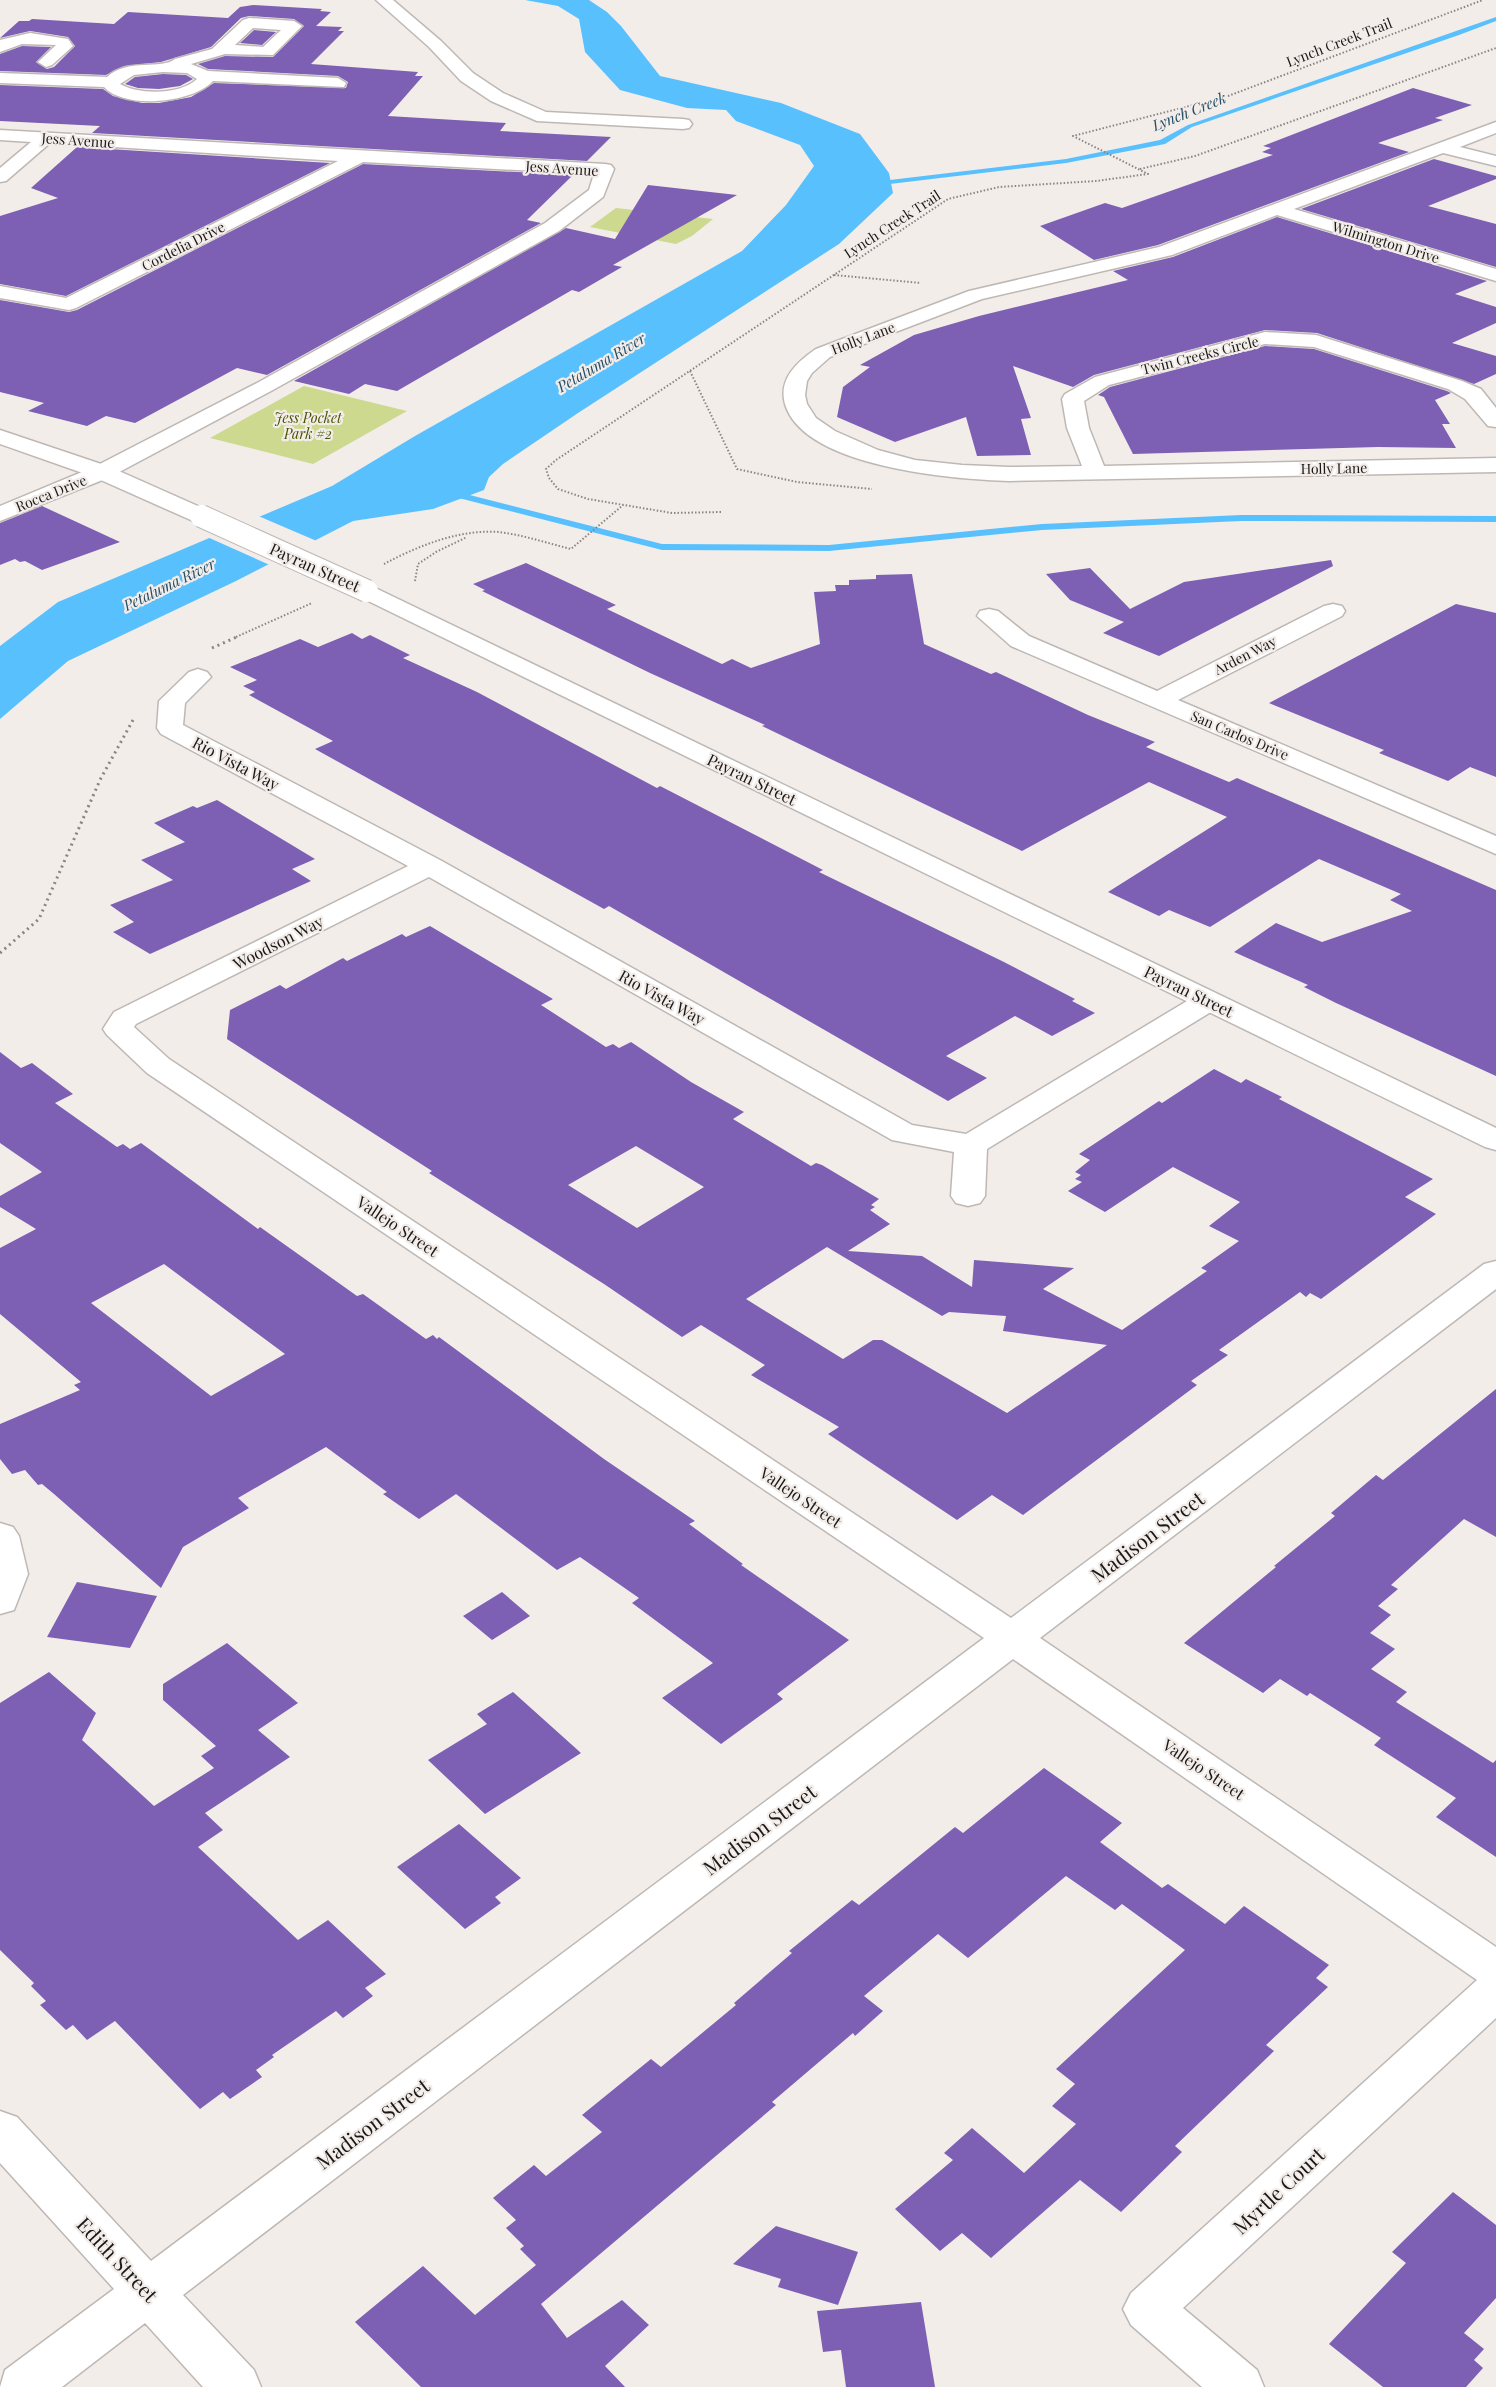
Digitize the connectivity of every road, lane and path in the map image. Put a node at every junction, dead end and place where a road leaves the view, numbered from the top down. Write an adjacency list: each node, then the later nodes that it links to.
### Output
1 (384, 0): 12 (street)
2 (1483, 0): 19 (path, Lynch Creek Trail)
3 (0, 47): 6 (street)
4 (1496, 48): 19 (path)
5 (221, 49): 7 (street)
6 (46, 62)
7 (175, 68): 8 (street); 10 (street)
8 (204, 76): 10 (street); 11 (street)
9 (0, 78): 10 (street)
10 (111, 82)
11 (338, 82)
12 (683, 124)
13 (1496, 127): 16 (street, Holly Lane)
14 (0, 135): 15 (street, Jess Avenue)
15 (46, 138): 17 (street, Jess Avenue); 20 (street)
16 (1444, 148): 18 (street); 21 (street, Holly Lane)
17 (360, 157): 24 (street, Cordelia Drive); 29 (street, Jess Avenue)
18 (1496, 161)
19 (1139, 170): 22 (path, Lynch Creek Trail)
20 (0, 177)
21 (1275, 209): 23 (street, Wilmington Drive); 25 (street, Holly Lane)
22 (834, 275): 25 (path); 31 (path, Lynch Creek Trail)
23 (1496, 275)
24 (0, 292)
25 (987, 292): 30 (street, Holly Lane)
26 (1496, 421): 30 (street, Twin Creeks Circle)
27 (0, 436): 29 (street, Payran Street)
28 (1496, 465): 30 (street, Holly Lane)
29 (102, 472): 33 (street, Rocca Drive); 36 (street, Payran Street, bridge)
30 (1095, 472)
31 (624, 505): 32 (path); 34 (path)
32 (720, 512)
33 (0, 514)
34 (471, 535): 35 (path); 36 (path)
35 (415, 547)
36 (367, 591): 43 (street, Payran Street)
37 (1333, 611): 40 (street, Arden Way)
38 (989, 616): 40 (street, San Carlos Drive)
39 (198, 676): 42 (street, Rio Vista Way)
40 (1158, 700): 41 (street, San Carlos Drive)
41 (1489, 835)
42 (430, 866): 44 (street, Woodson Way); 46 (street, Rio Vista Way)
43 (1208, 1001): 45 (street, Payran Street); 46 (street)
44 (125, 1018): 51 (street, Vallejo Street)
45 (1496, 1140)
46 (971, 1145): 47 (street)
47 (968, 1196)
48 (1496, 1272): 51 (street, Madison Street)
49 (0, 1536): 50 (street)
50 (0, 1600)
51 (1012, 1638): 52 (street, Vallejo Street); 55 (street, Madison Street)
52 (1496, 1970)
53 (1496, 1990): 58 (street, Myrtle Court)
54 (0, 2131): 55 (street, Edith Street)
55 (149, 2292): 56 (street, Madison Street); 57 (street, Edith Street)
56 (23, 2387)
57 (236, 2387)
58 (1239, 2387)

